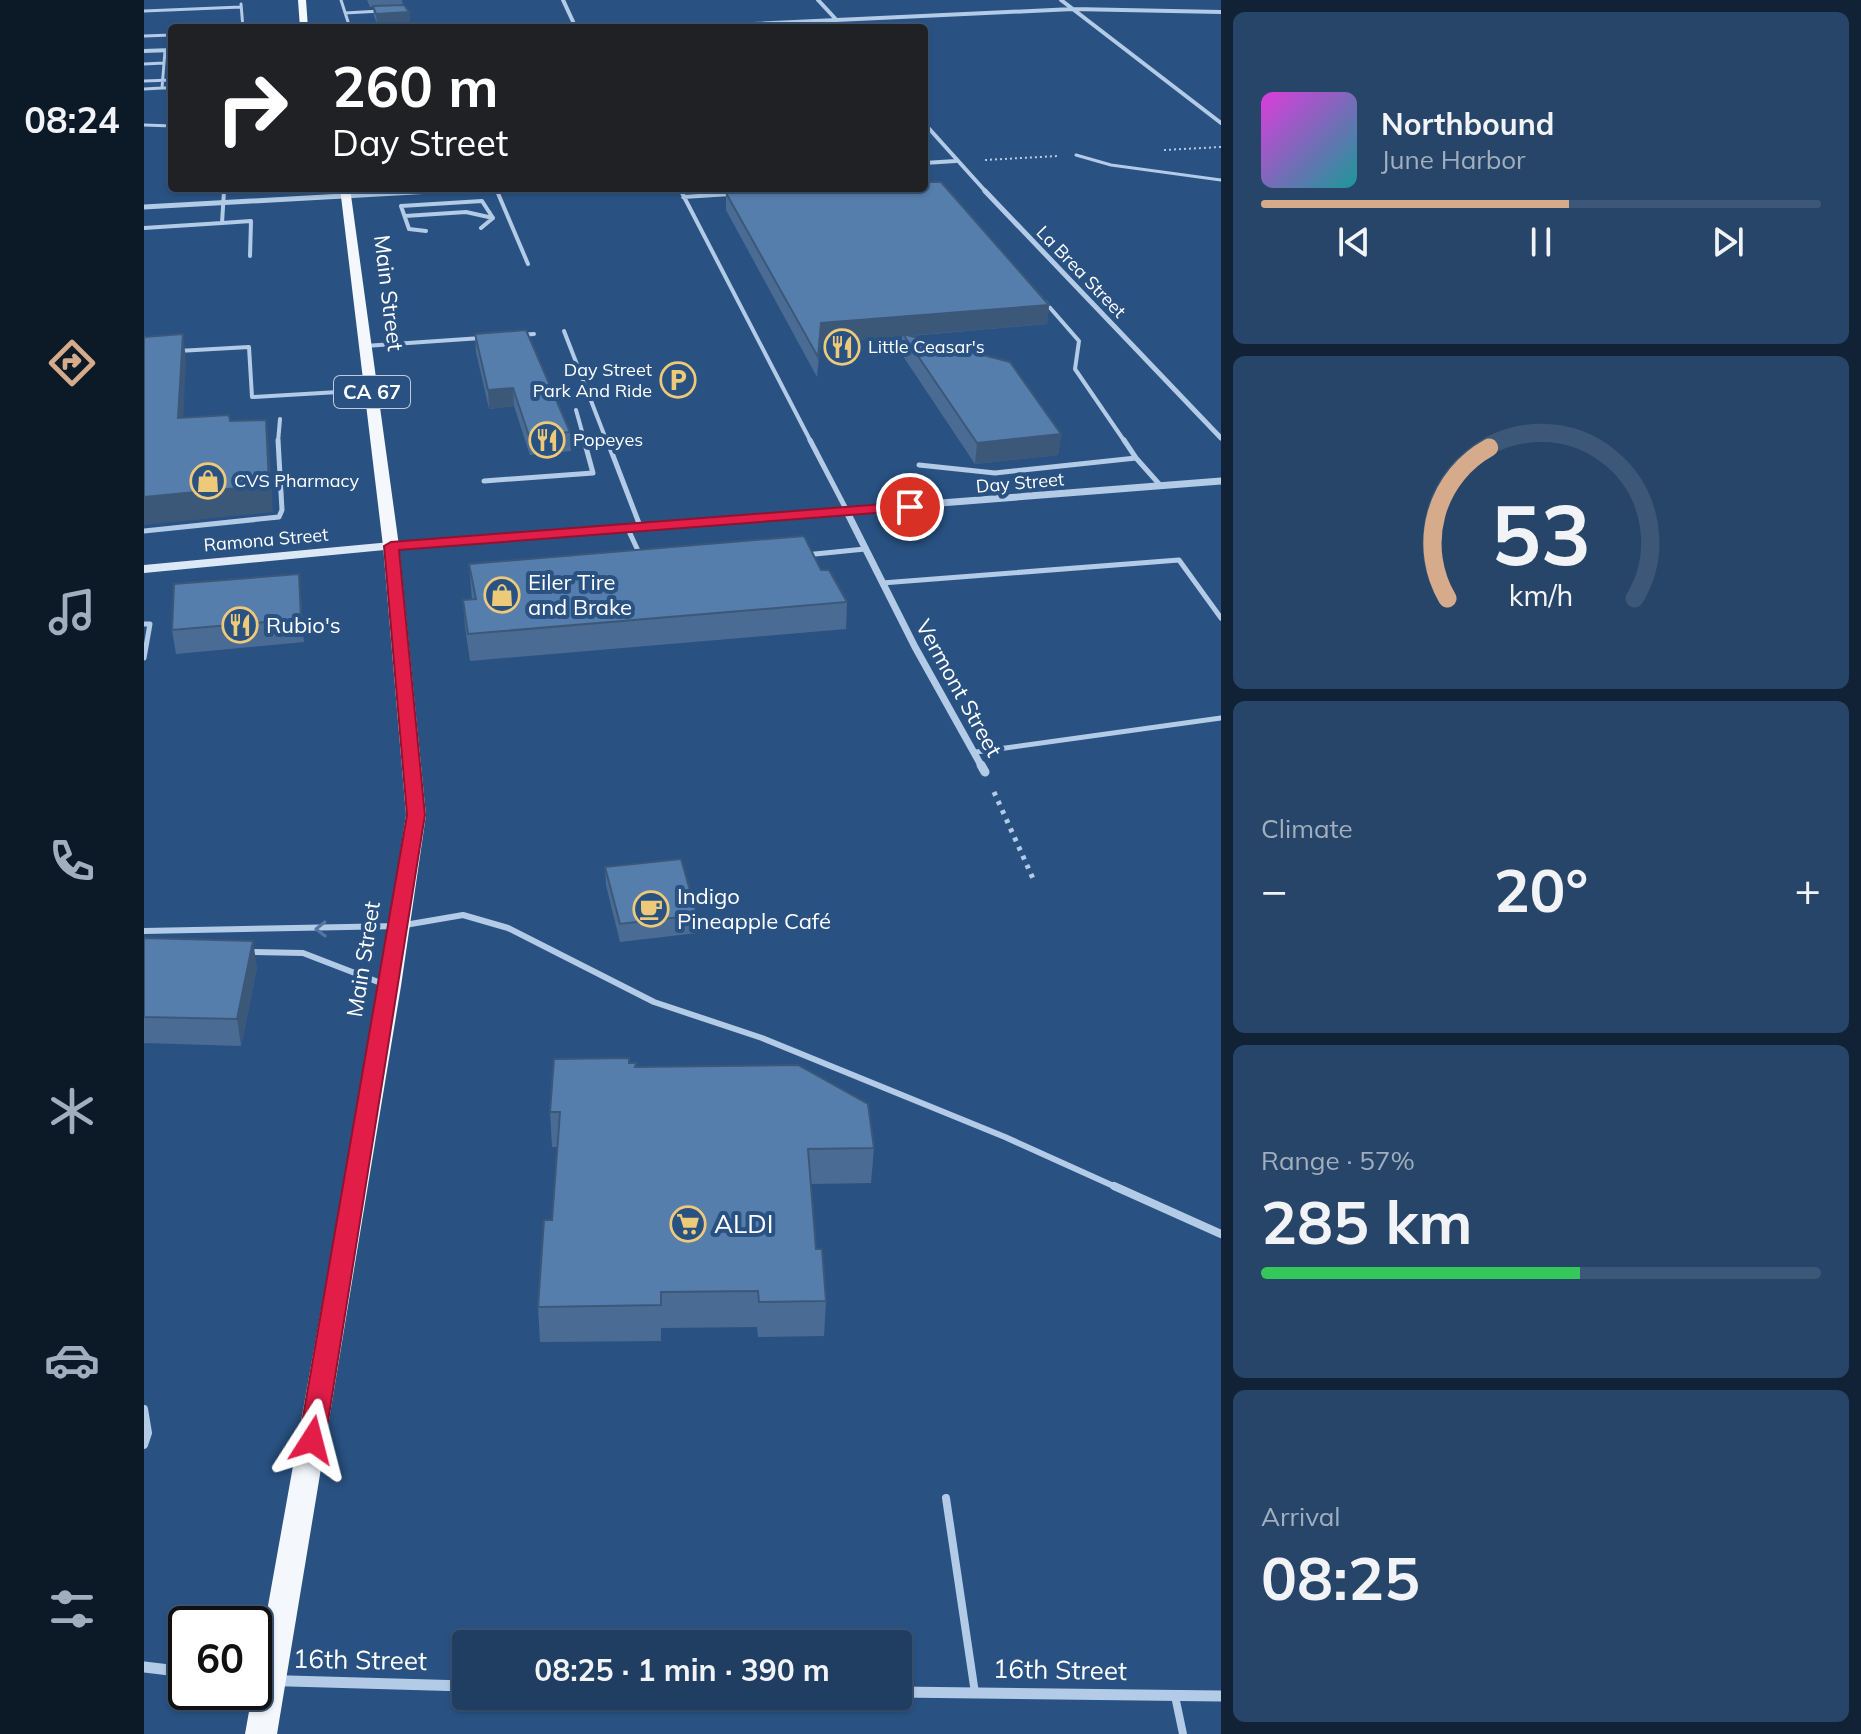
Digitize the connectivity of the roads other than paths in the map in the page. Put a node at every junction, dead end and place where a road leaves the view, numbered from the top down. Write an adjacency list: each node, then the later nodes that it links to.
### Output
1 (302, 0): 13 (main road)
2 (341, 0): 10 (lane)
3 (563, 0): 15 (street)
4 (818, 0): 11 (street)
5 (1061, 0): 6 (street)
6 (1073, 9): 9 (street); 11 (street); 31 (street)
7 (144, 11): 12 (lane)
8 (390, 11): 10 (lane)
9 (1221, 12)
10 (345, 13): 14 (lane)
11 (837, 19): 16 (street); 17 (street)
12 (243, 24)
13 (304, 24)
14 (349, 24)
15 (574, 24)
16 (763, 24)
17 (841, 24)
18 (168, 35): 19 (lane)
19 (144, 36)
20 (144, 51): 21 (street)
21 (165, 51): 22 (street); 23 (lane)
22 (168, 51)
23 (164, 63): 24 (lane); 25 (lane)
24 (144, 64)
25 (163, 80): 26 (lane); 27 (lane); 28 (lane)
26 (168, 80)
27 (144, 81)
28 (162, 88): 29 (lane); 30 (lane)
29 (168, 88)
30 (144, 89)
31 (1221, 123)
32 (144, 125): 33 (lane)
33 (168, 126)
34 (928, 128): 36 (street, La Brea Street)
35 (1076, 155): 38 (lane)
36 (956, 161): 37 (street); 66 (street, La Brea Street)
37 (928, 163)
38 (1221, 180)
39 (224, 192): 46 (lane)
40 (335, 192): 46 (street)
41 (346, 192): 61 (main road, Main Street / CA 67)
42 (498, 192): 55 (lane)
43 (681, 192): 45 (lane)
44 (745, 194): 45 (lane)
45 (683, 197): 72 (lane)
46 (224, 202): 47 (street); 50 (lane)
47 (144, 207)
48 (405, 216): 49 (lane); 49 (lane); 53 (lane)
49 (493, 218): 52 (lane)
50 (222, 223): 51 (lane); 54 (lane)
51 (144, 228)
52 (481, 228)
53 (426, 231)
54 (250, 256)
55 (528, 264)
56 (1039, 296): 67 (lane)
57 (564, 331): 73 (lane)
58 (534, 334): 59 (lane)
59 (518, 335)
60 (488, 337): 61 (lane)
61 (365, 346): 63 (main road, Main Street / CA 67)
62 (174, 352): 63 (lane)
63 (372, 390): 76 (main road, Main Street / CA 67)
64 (576, 410): 69 (lane)
65 (280, 419): 75 (lane)
66 (1221, 438)
67 (1136, 458): 68 (lane); 71 (lane)
68 (919, 465)
69 (484, 481)
70 (1221, 481): 71 (street, Day Street)
71 (1160, 485): 72 (street, Day Street)
72 (847, 512): 73 (street, Day Street); 77 (street, Vermont Street)
73 (640, 526): 74 (street, Day Street)
74 (627, 527): 76 (street, Day Street); 80 (lane)
75 (144, 531)
76 (391, 546): 79 (main road, Ramona Street); 88 (main road, Main Street / CA 67)
77 (865, 549): 78 (lane); 81 (street, Vermont Street)
78 (803, 555)
79 (144, 569)
80 (647, 569)
81 (882, 583): 82 (lane); 86 (street, Vermont Street)
82 (1221, 618)
83 (144, 624): 84 (lane)
84 (144, 658)
85 (1221, 718): 86 (lane)
86 (976, 752): 87 (street, Vermont Street)
87 (985, 772)
88 (399, 926): 89 (lane, one-way to 89); 91 (main road, Main Street / CA 67); 92 (lane)
89 (144, 931)
90 (239, 952): 91 (lane)
91 (390, 986): 96 (main road, Main Street / CA 67)
92 (1221, 1234)
93 (144, 1409): 94 (lane)
94 (144, 1445)
95 (946, 1498): 102 (lane)
96 (272, 1627)
97 (144, 1667): 98 (street)
98 (168, 1670)
99 (272, 1681): 100 (street, 16th Street)
100 (452, 1686)
101 (912, 1692): 102 (street, 16th Street)
102 (975, 1693): 103 (street, 16th Street)
103 (1175, 1696): 104 (street, 16th Street); 107 (lane)
104 (1221, 1696)
105 (261, 1710): 106 (main road, Main Street / CA 67)
106 (261, 1734)
107 (1183, 1734)

